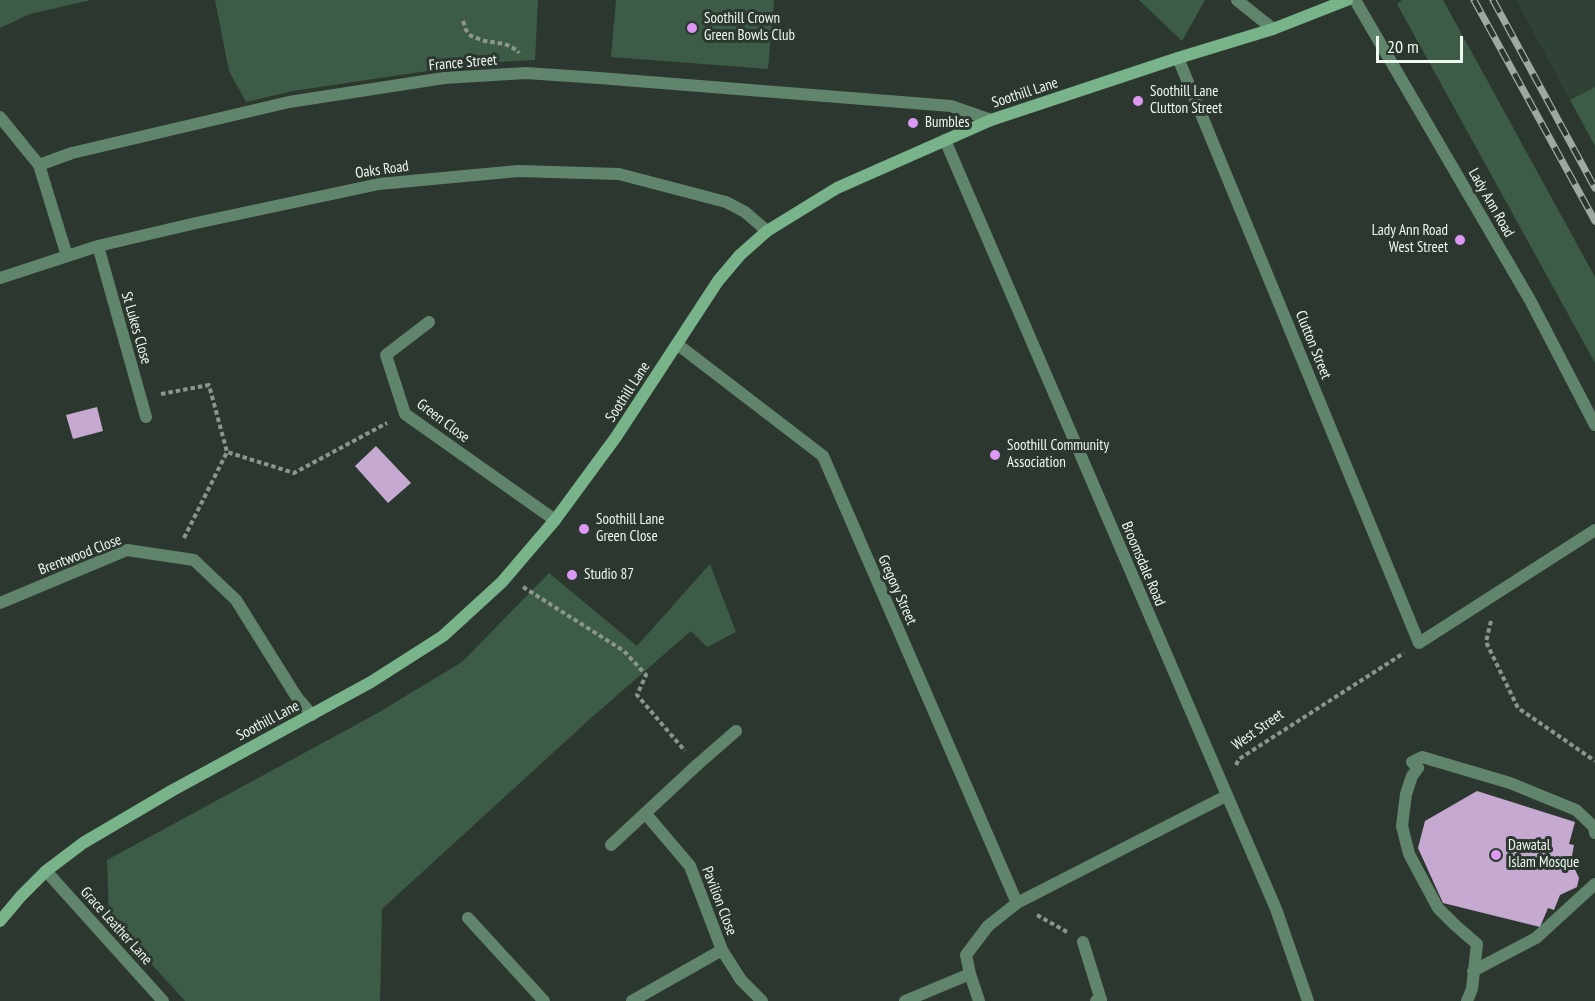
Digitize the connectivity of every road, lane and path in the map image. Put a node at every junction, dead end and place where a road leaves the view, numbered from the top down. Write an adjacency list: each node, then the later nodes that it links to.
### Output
1 (1237, 0): 5 (street)
2 (1347, 0): 5 (main road, Soothill Lane)
3 (1355, 0): 21 (street, Lady Ann Road)
4 (463, 21): 7 (path)
5 (1273, 29): 6 (main road, Soothill Lane)
6 (1178, 58): 9 (main road, Soothill Lane); 29 (street, Clutton Street)
7 (524, 60)
8 (0, 117): 11 (street)
9 (991, 120): 10 (main road, Soothill Lane); 11 (street, France Street)
10 (945, 140): 12 (main road, Soothill Lane); 34 (street, Broomsdale Road)
11 (39, 165): 14 (street)
12 (767, 231): 13 (street, Oaks Road); 17 (main road, Soothill Lane)
13 (98, 246): 14 (street, Oaks Road); 18 (street, St Lukes Close)
14 (67, 256): 15 (street, Oaks Road)
15 (0, 278)
16 (429, 322): 19 (street, Green Close)
17 (677, 344): 23 (main road, Soothill Lane); 40 (street, Gregory Street)
18 (141, 398): 20 (street, St Lukes Close); 22 (path)
19 (405, 414): 22 (path); 23 (street, Green Close)
20 (146, 417)
21 (1595, 425)
22 (227, 452): 25 (path)
23 (555, 520): 26 (main road, Soothill Lane)
24 (1595, 530): 27 (street)
25 (174, 557): 28 (street, Brentwood Close); 30 (street, Brentwood Close)
26 (507, 576): 30 (main road, Soothill Lane); 33 (path)
27 (1499, 592): 29 (street); 32 (path)
28 (0, 603)
29 (1419, 643): 34 (path, West Street)
30 (312, 715): 38 (main road, Soothill Lane)
31 (736, 731): 33 (street)
32 (1595, 761)
33 (698, 765): 35 (street)
34 (1226, 796): 40 (street); 54 (street, Broomsdale Road)
35 (645, 813): 37 (street); 44 (street, Pavilion Close)
36 (1595, 833): 45 (street)
37 (611, 844)
38 (46, 871): 42 (main road, Soothill Lane); 48 (street, Grace Leather Lane)
39 (1595, 884): 45 (street)
40 (1017, 903): 43 (path); 46 (street)
41 (468, 918): 49 (street)
42 (0, 921)
43 (1083, 942): 47 (street)
44 (722, 950): 50 (street); 51 (street, Pavilion Close)
45 (1473, 971): 55 (street)
46 (970, 974): 52 (street); 53 (street)
47 (1100, 1000)
48 (163, 1001)
49 (544, 1001)
50 (632, 1001)
51 (762, 1001)
52 (905, 1001)
53 (979, 1001)
54 (1308, 1001)
55 (1467, 1001)

